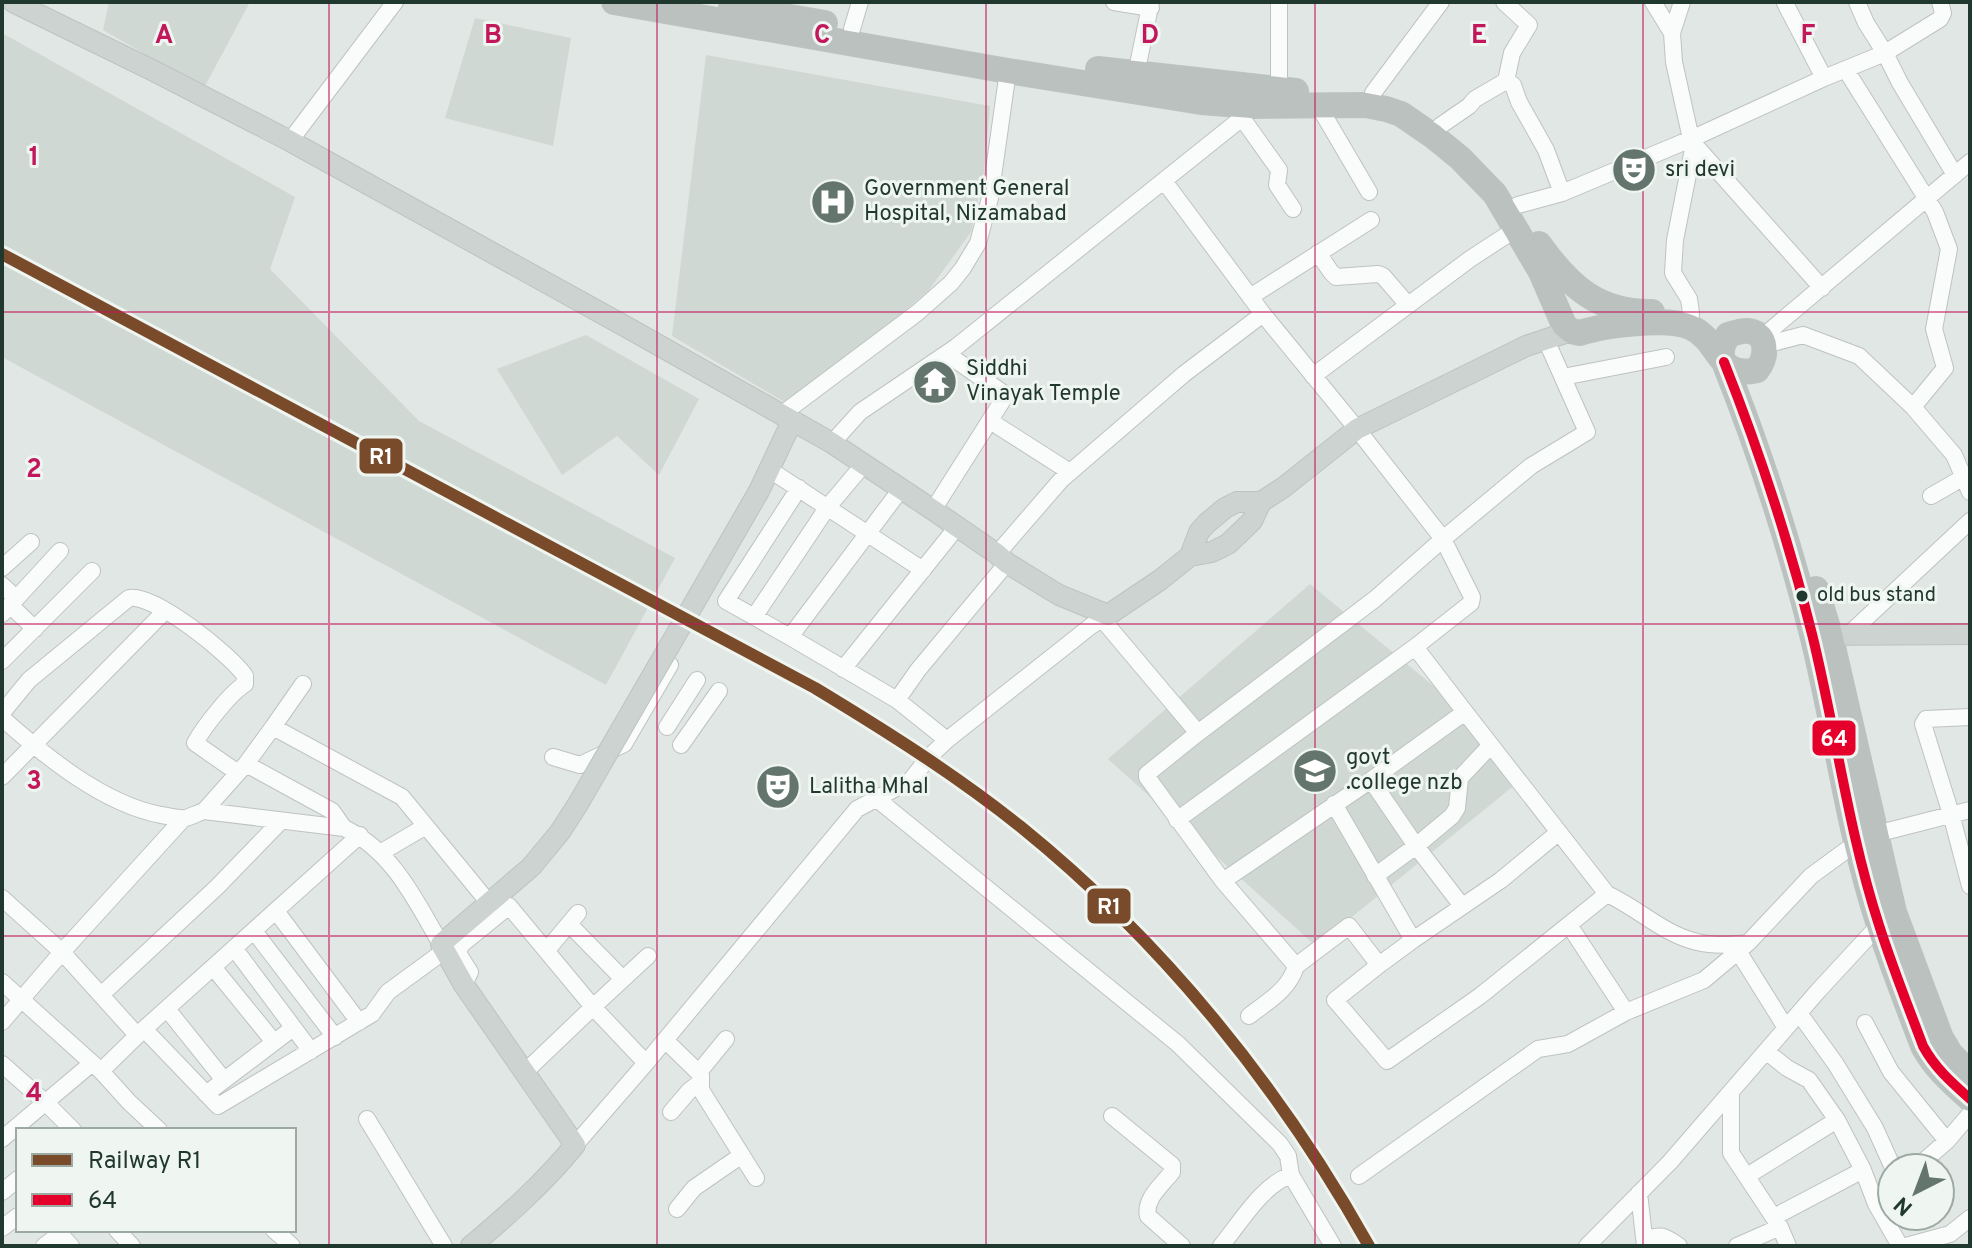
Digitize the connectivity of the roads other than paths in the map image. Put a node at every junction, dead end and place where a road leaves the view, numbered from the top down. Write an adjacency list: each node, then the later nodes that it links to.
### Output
1 (13, 2): 29 (main road)
2 (395, 2): 29 (street)
3 (614, 2): 21 (highway)
4 (704, 2): 16 (highway)
5 (860, 2): 17 (street)
6 (1114, 2): 15 (street)
7 (1279, 2): 26 (street)
8 (1441, 2): 25 (street)
9 (1504, 2): 24 (street)
10 (1653, 2): 18 (street)
11 (1682, 2): 18 (street)
12 (1857, 2): 19 (street)
13 (1940, 2): 19 (street)
14 (1785, 3): 23 (street)
15 (1151, 5): 22 (street)
16 (777, 8): 17 (highway)
17 (852, 29): 22 (highway)
18 (1672, 33): 30 (street)
19 (1885, 53): 20 (street); 32 (street)
20 (1846, 70): 23 (street); 36 (street)
21 (1008, 71): 26 (highway); 58 (street)
22 (1136, 74): 26 (highway)
23 (1824, 78): 30 (street)
24 (1506, 81): 28 (street); 35 (street)
25 (1373, 93): 26 (highway); 28 (highway)
26 (1263, 102): 27 (highway); 33 (street); 37 (street)
27 (1318, 105): 34 (street); 38 (highway)
28 (1440, 126): 38 (highway)
29 (290, 141): 58 (main road)
30 (1693, 142): 35 (street); 41 (street); 46 (street)
31 (1970, 162): 32 (street)
32 (1955, 175): 36 (street)
33 (1164, 181): 42 (street); 51 (street)
34 (1369, 192)
35 (1562, 193): 38 (street)
36 (1928, 199): 41 (street); 57 (street)
37 (1293, 209)
38 (1517, 217): 43 (highway); 44 (street); 47 (highway)
39 (1371, 220): 40 (street)
40 (1318, 253): 42 (street); 44 (street)
41 (1822, 288): 50 (street)
42 (1250, 297): 45 (street)
43 (1591, 298): 46 (highway); 47 (highway); 47 (highway)
44 (1408, 305): 55 (street)
45 (1263, 314): 55 (street); 65 (street)
46 (1690, 320): 47 (highway); 48 (highway); 53 (highway)
47 (1573, 325): 49 (main road)
48 (1734, 333): 50 (highway); 53 (highway)
49 (1546, 340): 56 (street); 60 (main road)
50 (1762, 342): 54 (highway); 57 (street)
51 (947, 354): 59 (street); 61 (street)
52 (1666, 357): 56 (street)
53 (1723, 359): 54 (highway); 91 (highway)
54 (1757, 370): 91 (highway)
55 (1313, 376): 60 (street)
56 (1563, 377): 76 (street)
57 (1913, 407): 62 (street)
58 (787, 418): 61 (main road); 64 (main road)
59 (990, 421): 65 (street); 72 (street)
60 (1357, 429): 70 (main road); 76 (street)
61 (832, 443): 63 (main road)
62 (1962, 455): 66 (street)
63 (864, 464): 68 (main road); 71 (street)
64 (770, 470): 67 (street); 135 (main road, bridge)
65 (1070, 472): 80 (street)
66 (1967, 484): 69 (street)
67 (799, 488): 71 (street); 87 (street)
68 (901, 489): 72 (main road); 75 (street)
69 (1931, 496)
70 (1261, 502): 79 (main road); 79 (main road)
71 (827, 508): 75 (street); 87 (street)
72 (933, 510): 74 (main road)
73 (1970, 521): 91 (street)
74 (957, 527): 80 (main road); 82 (street)
75 (867, 534): 82 (street); 92 (street)
76 (1443, 539): 93 (street); 106 (street)
77 (31, 542): 81 (street)
78 (60, 551): 85 (street)
79 (1190, 556): 88 (main road)
80 (1002, 559): 88 (main road); 100 (street)
81 (2, 568)
82 (923, 570): 96 (street)
83 (92, 571): 89 (street)
84 (2, 585): 85 (street)
85 (9, 606): 89 (street)
86 (165, 611): 102 (street); 108 (street); 112 (street)
87 (754, 617): 92 (street)
88 (1105, 617): 106 (street); 107 (street)
89 (35, 629): 94 (street)
90 (1970, 634): 91 (main road)
91 (1830, 635): 127 (highway)
92 (790, 637): 96 (street)
93 (1415, 647): 101 (street); 121 (street)
94 (2, 661)
95 (670, 665): 111 (street)
96 (843, 669): 100 (street)
97 (697, 680): 105 (street)
98 (303, 684): 104 (street)
99 (719, 691): 109 (street)
100 (897, 700): 107 (street)
101 (1465, 712): 110 (street); 114 (street)
102 (2, 715): 108 (street)
103 (1970, 717): 119 (street)
104 (273, 727): 112 (street); 123 (street)
105 (667, 727)
106 (1198, 733): 121 (street)
107 (947, 740): 115 (street)
108 (33, 745): 113 (street); 120 (street)
109 (681, 745)
110 (1491, 745): 125 (street); 128 (street)
111 (553, 757)
112 (242, 769): 118 (street); 124 (street)
113 (2, 777)
114 (1371, 780): 116 (street); 128 (street)
115 (877, 799): 169 (street); 198 (street)
116 (1334, 804): 130 (street); 131 (street)
117 (1970, 810): 119 (street)
118 (204, 811): 120 (street); 122 (street)
119 (1951, 814): 127 (street); 132 (street)
120 (183, 819): 146 (street)
121 (1177, 820): 131 (street)
122 (281, 821): 124 (street); 154 (street)
123 (426, 826): 129 (street); 135 (street)
124 (344, 828): 126 (street)
125 (1559, 832): 133 (street); 136 (street)
126 (360, 835): 129 (street); 137 (street)
127 (1866, 839): 139 (highway); 143 (street); 177 (highway)
128 (1416, 846): 130 (street); 136 (street)
129 (380, 853): 142 (street)
130 (1375, 876): 141 (street)
131 (1223, 881): 149 (street)
132 (1970, 886)
133 (1607, 894): 138 (street); 143 (street)
134 (2, 898): 146 (street)
135 (489, 903): 142 (main road)
136 (1462, 906): 141 (street)
137 (276, 911): 140 (street); 162 (street)
138 (1569, 925): 148 (street); 158 (street)
139 (1879, 925): 159 (street); 182 (highway)
140 (254, 931): 144 (street); 167 (street)
141 (1413, 940): 148 (street)
142 (443, 947): 153 (main road); 162 (street)
143 (1743, 947): 158 (street); 165 (street)
144 (234, 948): 150 (street); 164 (street)
145 (547, 950): 151 (street); 153 (street); 156 (street)
146 (62, 952): 154 (street); 155 (street)
147 (648, 956): 151 (street)
148 (1379, 965): 149 (street)
149 (1296, 966): 160 (street)
150 (213, 967): 157 (street); 170 (street)
151 (623, 979): 156 (street)
152 (2, 982): 155 (street)
153 (464, 985): 176 (main road)
154 (101, 995): 166 (street)
155 (21, 1001): 161 (street); 174 (street)
156 (593, 1007): 173 (street); 176 (street)
157 (167, 1009): 166 (street); 179 (street)
158 (1626, 1012): 199 (street)
159 (1799, 1013): 165 (street); 194 (street)
160 (1249, 1016)
161 (2, 1022)
162 (359, 1022): 167 (street)
163 (1865, 1023): 192 (street)
164 (293, 1028): 170 (street); 171 (street)
165 (1786, 1028): 172 (street)
166 (140, 1032): 174 (street); 181 (street)
167 (335, 1037): 171 (street)
168 (726, 1039): 178 (street)
169 (665, 1040): 173 (street); 178 (street)
170 (274, 1042): 179 (street)
171 (311, 1051): 181 (street)
172 (1766, 1051): 180 (street); 188 (street)
173 (646, 1063): 193 (street)
174 (96, 1068): 183 (street); 190 (street)
175 (5, 1071): 183 (street)
176 (526, 1071): 193 (main road)
177 (1970, 1074)
178 (700, 1077): 184 (street); 196 (street)
179 (224, 1080): 181 (street)
180 (1731, 1092): 200 (street); 202 (street)
181 (206, 1094)
182 (1970, 1099)
183 (46, 1103): 189 (street); 191 (street)
184 (671, 1112)
185 (1970, 1114): 192 (street)
186 (1112, 1116): 214 (street)
187 (367, 1119): 212 (street)
188 (1837, 1120): 197 (street); 200 (street)
189 (71, 1128)
190 (157, 1128)
191 (2, 1139)
192 (1947, 1141): 195 (street)
193 (575, 1145): 213 (main road)
194 (1886, 1152)
195 (1934, 1152)
196 (742, 1155): 201 (street); 204 (street)
197 (1863, 1170): 203 (street); 206 (street)
198 (1291, 1175): 215 (street); 216 (street)
199 (1359, 1176)
200 (1747, 1176): 206 (street)
201 (756, 1178)
202 (1639, 1193): 209 (street); 217 (street)
203 (1876, 1204)
204 (677, 1209)
205 (1970, 1218): 221 (street)
206 (1777, 1222): 219 (street); 220 (street)
207 (276, 1232): 211 (street)
208 (65, 1237): 210 (street)
209 (1645, 1242): 218 (street)
210 (44, 1246)
211 (292, 1246)
212 (444, 1246)
213 (471, 1246)
214 (1182, 1246)
215 (1221, 1246)
216 (1333, 1246)
217 (1587, 1246)
218 (1679, 1246)
219 (1737, 1246)
220 (1788, 1246)
221 (1906, 1246)

